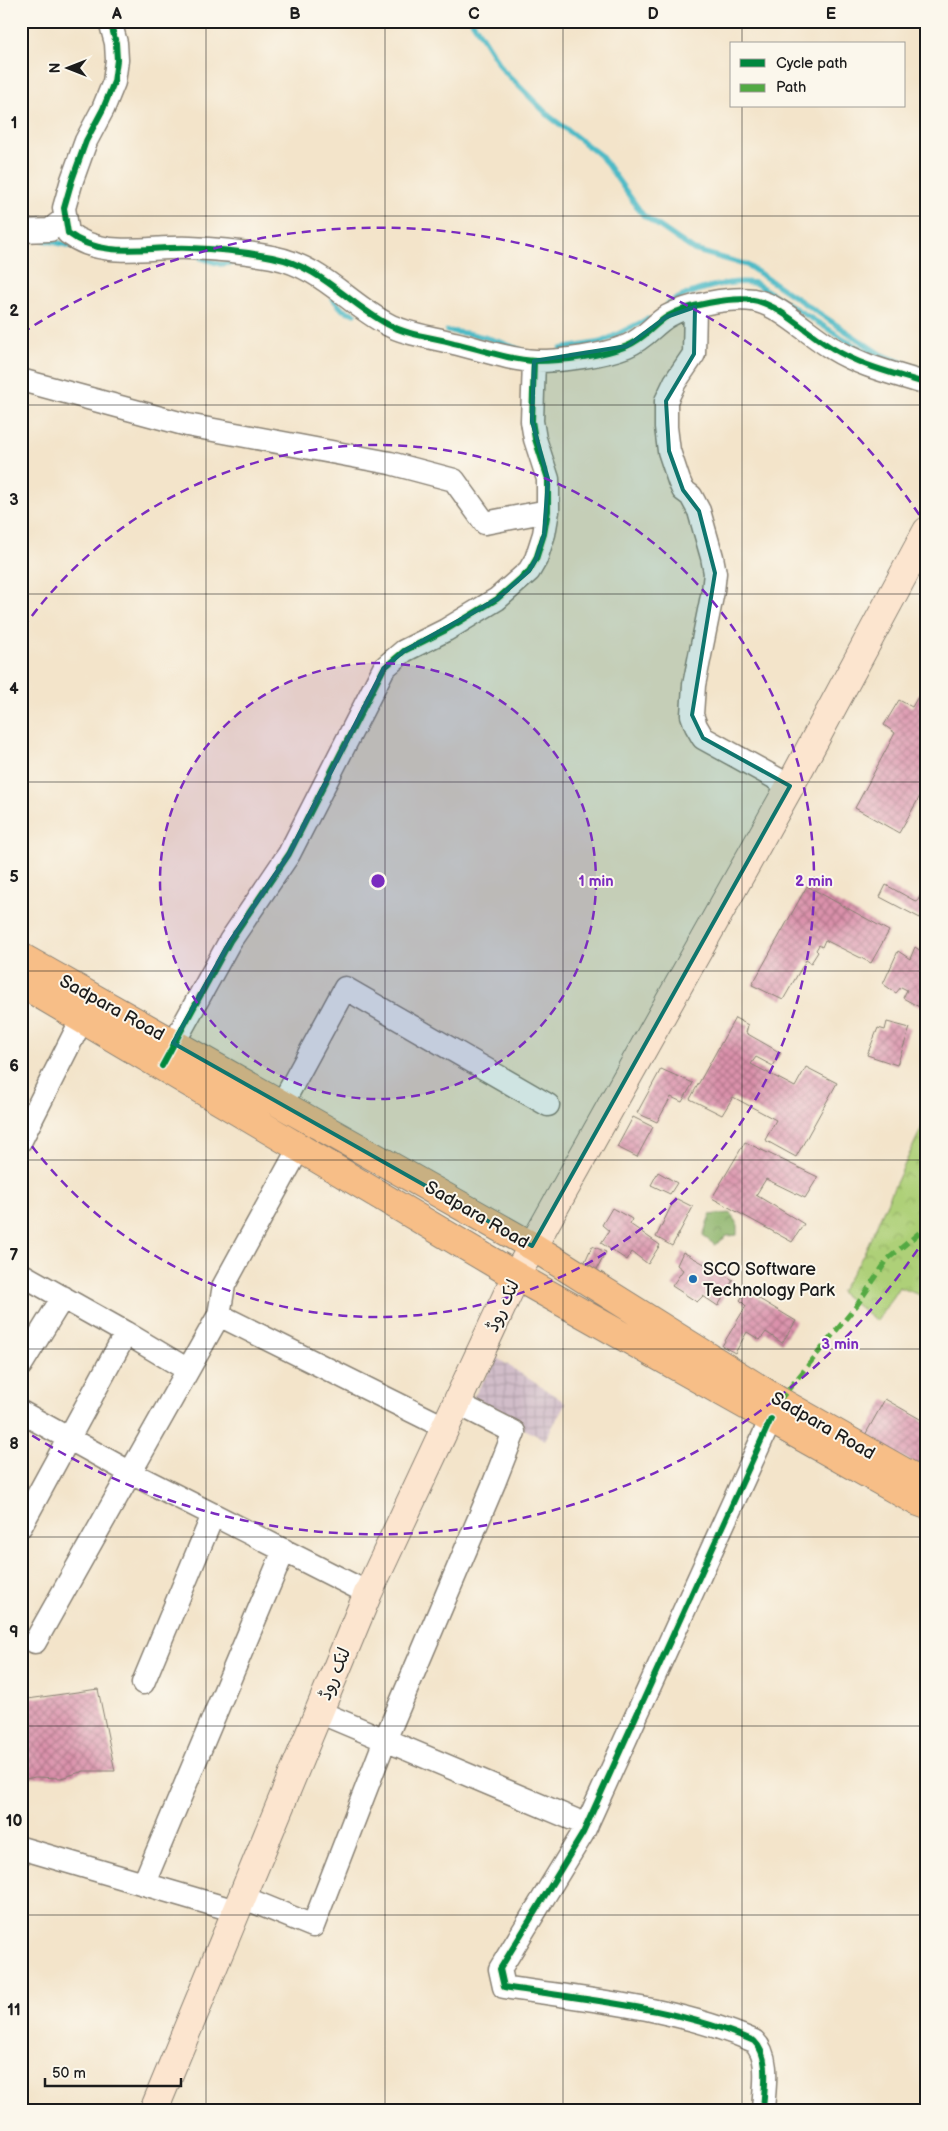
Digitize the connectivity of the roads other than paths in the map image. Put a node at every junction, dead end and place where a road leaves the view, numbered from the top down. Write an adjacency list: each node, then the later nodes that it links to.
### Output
1 (110, 21): 2 (street)
2 (64, 219): 3 (street); 5 (street)
3 (21, 231)
4 (695, 306): 5 (street); 7 (street); 10 (street)
5 (534, 361): 8 (street)
6 (21, 380): 8 (street)
7 (927, 384)
8 (548, 511): 14 (street)
9 (927, 531): 10 (main road, لنک روڈ)
10 (790, 786): 19 (main road, لنک روڈ)
11 (21, 957): 14 (main road, Sadpara Road)
12 (21, 983): 13 (main road, Sadpara Road)
13 (82, 1019): 14 (main road, Sadpara Road); 17 (street)
14 (167, 1055): 15 (main road, Sadpara Road); 18 (main road, Sadpara Road)
15 (282, 1104): 16 (street); 19 (main road, Sadpara Road)
16 (548, 1105)
17 (21, 1140)
18 (299, 1148): 21 (main road, Sadpara Road); 23 (street)
19 (532, 1246): 21 (main road, لنک روڈ); 33 (main road, Sadpara Road)
20 (21, 1274): 22 (street)
21 (516, 1276): 27 (main road, لنک روڈ); 29 (main road, Sadpara Road)
22 (63, 1297): 24 (street); 25 (street)
23 (219, 1315): 26 (street); 30 (street)
24 (126, 1332): 26 (street); 31 (street)
25 (21, 1365)
26 (188, 1370): 32 (street)
27 (457, 1403): 30 (main road, لنک روڈ); 42 (street)
28 (21, 1412): 31 (street)
29 (771, 1419): 34 (main road, Sadpara Road); 43 (street)
30 (446, 1428): 38 (main road, لنک روڈ)
31 (69, 1437): 32 (street); 36 (street)
32 (131, 1473): 35 (street); 39 (street)
33 (927, 1485)
34 (927, 1505)
35 (213, 1515): 37 (street); 40 (street)
36 (21, 1526)
37 (284, 1550): 38 (street); 45 (street)
38 (368, 1593): 41 (main road, لنک روڈ)
39 (35, 1642)
40 (143, 1683)
41 (319, 1712): 42 (street); 46 (main road, لنک روڈ)
42 (385, 1740): 43 (street); 46 (street)
43 (587, 1824): 48 (street)
44 (21, 1848): 45 (street)
45 (144, 1883): 46 (street)
46 (239, 1904): 47 (main road, لنک روڈ)
47 (154, 2110)
48 (763, 2110)

